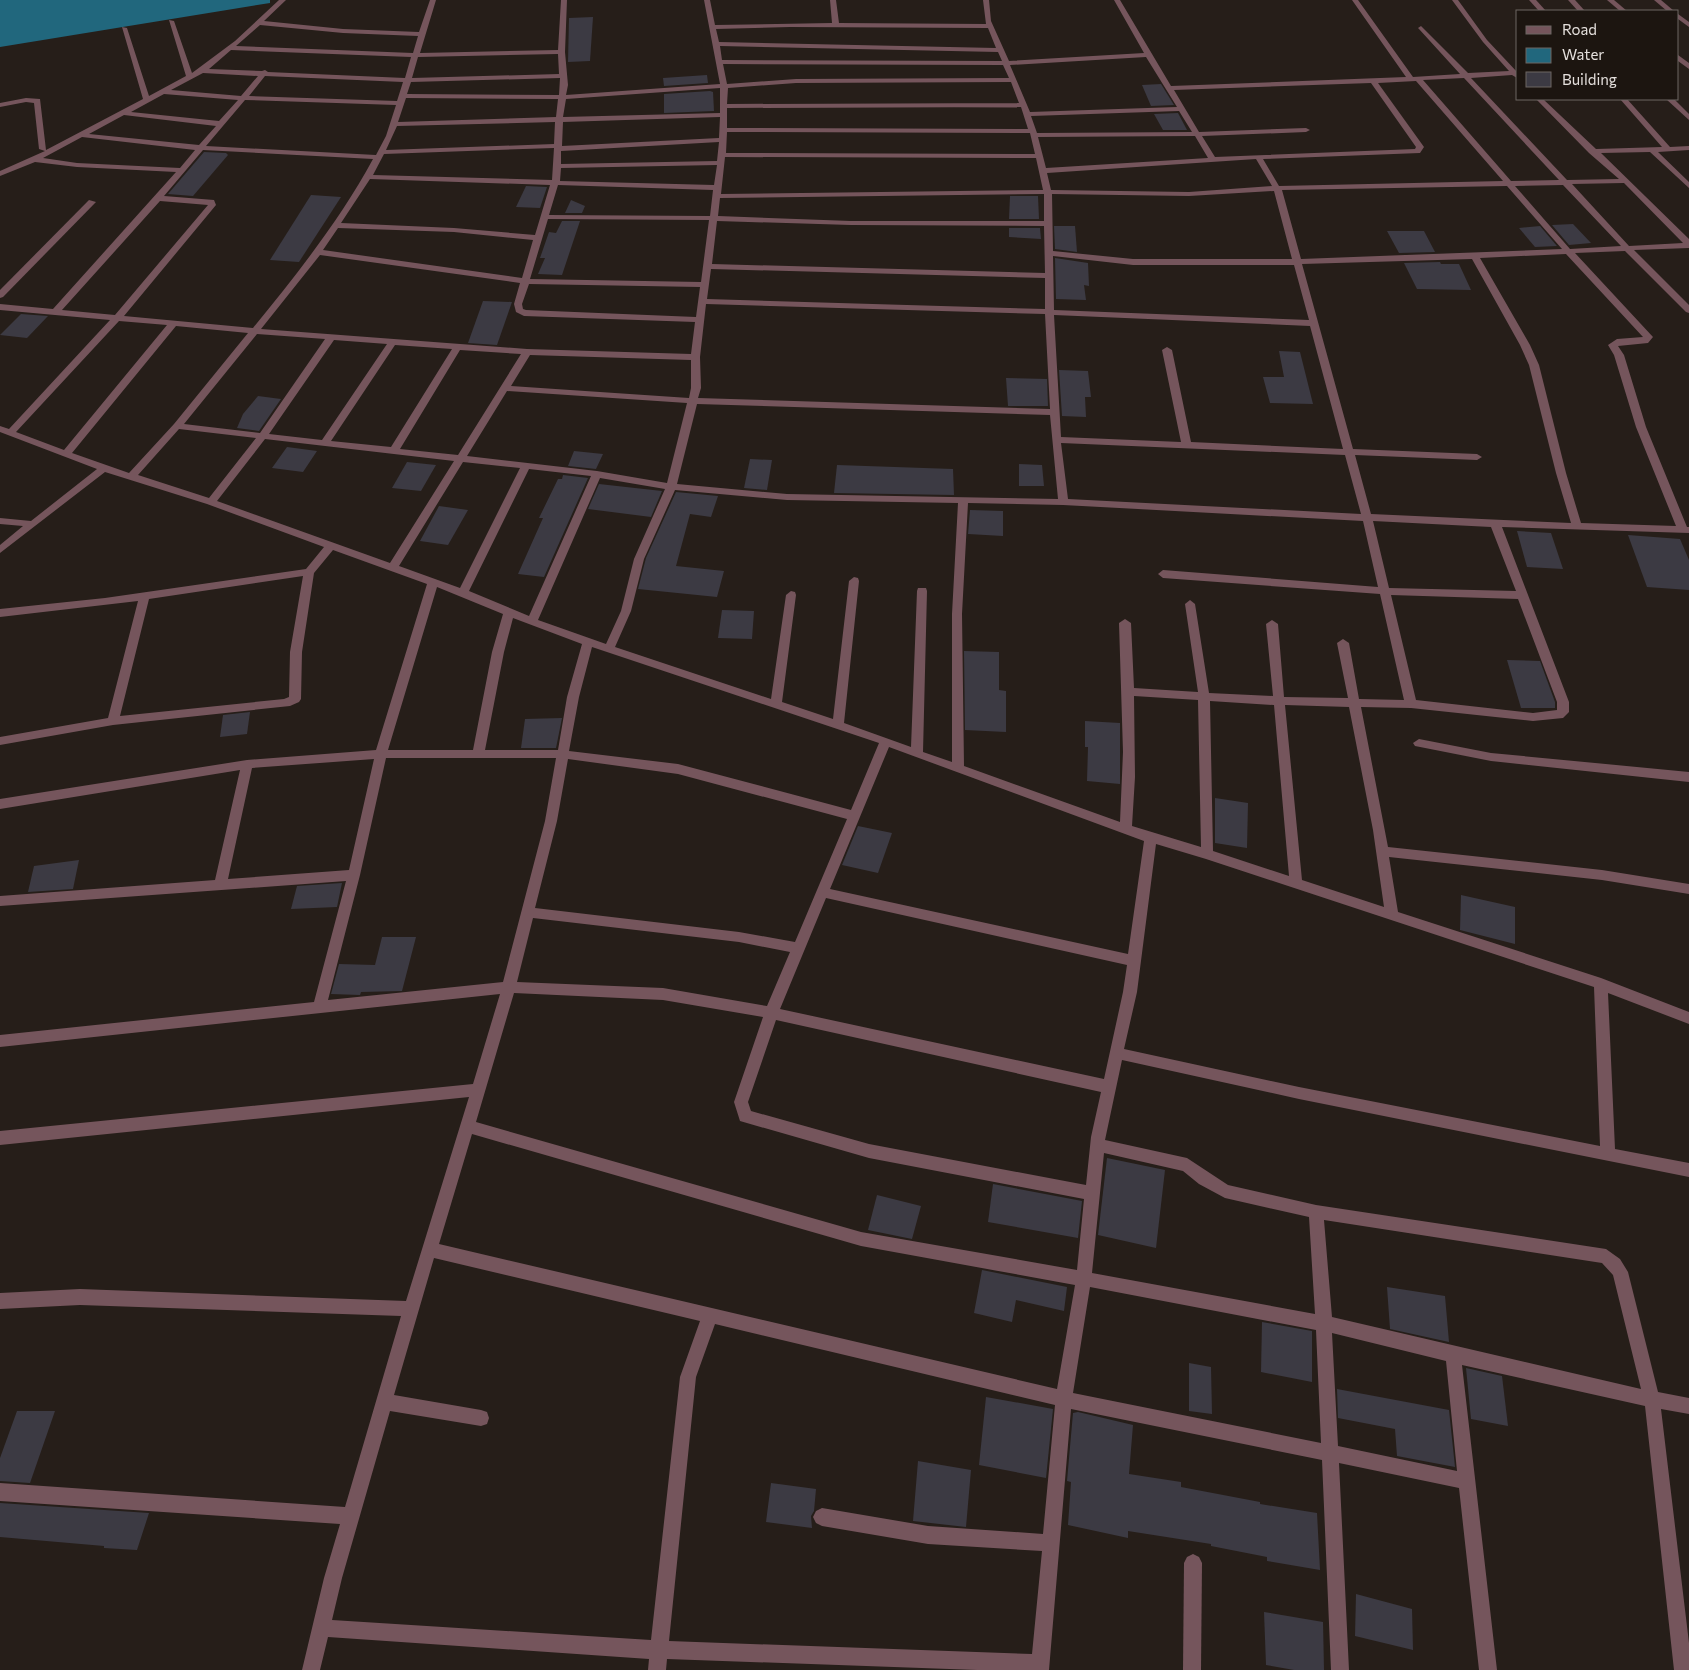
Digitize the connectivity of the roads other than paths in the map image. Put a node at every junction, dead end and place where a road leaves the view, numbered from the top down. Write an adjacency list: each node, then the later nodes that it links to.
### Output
1 (283, 0): 20 (street)
2 (433, 0): 27 (street)
3 (564, 0): 31 (street)
4 (707, 0): 24 (street)
5 (833, 0): 21 (street)
6 (986, 0): 23 (street)
7 (1117, 0): 33 (street)
8 (1356, 0): 44 (street)
9 (1456, 0): 40 (street)
10 (1532, 0): 14 (street)
11 (1571, 0): 15 (street)
12 (1610, 0): 16 (street)
13 (1657, 0): 17 (street)
14 (1542, 10)
15 (1581, 10)
16 (1623, 10)
17 (1671, 10)
18 (1679, 17): 22 (street)
19 (171, 21): 43 (street)
20 (259, 23): 27 (street); 29 (street)
21 (836, 25): 23 (street); 24 (street)
22 (1689, 25)
23 (991, 26): 30 (street)
24 (713, 27): 28 (street)
25 (124, 28): 57 (street)
26 (1421, 28): 42 (street)
27 (422, 34): 32 (street)
28 (716, 44): 30 (street); 35 (street)
29 (230, 48): 32 (street); 38 (street)
30 (1000, 50): 36 (street)
31 (561, 52): 32 (street); 41 (street)
32 (415, 55): 45 (street)
33 (1149, 55): 36 (street); 49 (street)
34 (1679, 57): 37 (street)
35 (720, 62): 36 (street); 48 (street)
36 (1006, 63): 46 (street)
37 (1689, 67)
38 (202, 71): 39 (street); 43 (street)
39 (265, 72): 45 (street); 52 (street)
40 (1516, 75): 42 (street)
41 (563, 76): 45 (street); 51 (street)
42 (1465, 76): 44 (street); 91 (street)
43 (190, 77): 50 (street)
44 (1414, 79): 47 (street); 94 (street)
45 (408, 80): 53 (street)
46 (1013, 80): 48 (street); 60 (street)
47 (1374, 81): 49 (street); 82 (street)
48 (724, 86): 51 (street); 61 (street)
49 (1169, 88): 59 (street)
50 (164, 92): 52 (street); 57 (street)
51 (562, 97): 53 (street); 64 (street)
52 (244, 98): 53 (street); 65 (street)
53 (401, 100): 66 (street)
54 (1540, 100): 79 (street)
55 (1625, 100): 77 (street)
56 (1671, 100): 63 (street)
57 (147, 101): 62 (street)
58 (0, 105): 76 (street)
59 (1181, 109): 60 (street); 70 (street)
60 (1025, 110): 61 (street); 69 (street)
61 (724, 111): 64 (street); 67 (street)
62 (123, 113): 65 (street); 71 (street)
63 (1689, 118)
64 (559, 121): 66 (street); 74 (street)
65 (222, 124): 73 (street)
66 (394, 124): 80 (street)
67 (724, 130): 69 (street); 72 (street)
68 (1306, 130): 70 (street)
69 (1033, 133): 70 (street); 81 (street)
70 (1197, 134): 85 (street)
71 (80, 135): 73 (street); 83 (street)
72 (723, 140): 74 (street); 84 (street)
73 (201, 148): 80 (street); 87 (street)
74 (558, 148): 80 (street); 86 (street)
75 (1689, 148): 77 (street)
76 (43, 149)
77 (1668, 149): 78 (street)
78 (1652, 150): 79 (street); 95 (street)
79 (1592, 151): 92 (street)
80 (380, 155): 90 (street)
81 (1040, 156): 84 (street); 88 (street)
82 (1258, 157): 85 (street); 96 (street)
83 (33, 159): 87 (street); 89 (street)
84 (721, 159): 86 (street); 97 (street)
85 (1213, 160): 88 (street)
86 (557, 166): 93 (street)
87 (182, 170): 99 (street)
88 (1043, 171): 98 (street)
89 (0, 174)
90 (368, 177): 93 (street); 104 (street)
91 (1564, 181): 92 (street); 94 (street); 107 (street)
92 (1625, 181): 106 (street)
93 (556, 182): 97 (street); 101 (street)
94 (1508, 183): 96 (street); 108 (street)
95 (1689, 186)
96 (1277, 188): 98 (street); 112 (street)
97 (717, 192): 98 (street); 102 (street)
98 (1048, 192): 103 (street)
99 (158, 198): 121 (street); 123 (street)
100 (92, 202): 117 (street)
101 (546, 217): 102 (street); 105 (street)
102 (714, 218): 103 (street); 113 (street)
103 (1048, 224): 110 (street)
104 (336, 225): 105 (street); 109 (street)
105 (539, 238): 115 (street)
106 (1689, 245): 107 (street)
107 (1627, 248): 108 (street); 120 (street)
108 (1568, 251): 111 (street); 161 (street)
109 (317, 252): 115 (street); 127 (street)
110 (1050, 253): 112 (street); 114 (street)
111 (1475, 256): 112 (street); 160 (street)
112 (1296, 262): 126 (street)
113 (708, 266): 114 (street); 116 (street)
114 (1050, 276): 122 (street)
115 (525, 281): 116 (street); 124 (street)
116 (705, 285): 118 (street)
117 (0, 296)
118 (703, 301): 122 (street); 124 (street)
119 (0, 307): 121 (street)
120 (1689, 310)
121 (56, 311): 123 (street)
122 (1050, 312): 126 (street); 136 (street)
123 (118, 316): 125 (street); 138 (street)
124 (700, 320): 133 (street)
125 (175, 322): 127 (street); 145 (street)
126 (1313, 323): 144 (street)
127 (255, 330): 128 (street); 137 (street)
128 (332, 336): 129 (street); 139 (street)
129 (393, 341): 130 (street); 141 (street)
130 (458, 346): 132 (street); 143 (street)
131 (1167, 350): 142 (street)
132 (527, 352): 133 (street); 134 (street)
133 (695, 357): 135 (street)
134 (505, 388): 135 (street); 147 (street)
135 (694, 401): 136 (street); 152 (street)
136 (1054, 412): 140 (street)
137 (176, 426): 139 (street); 151 (street)
138 (5, 431): 145 (street)
139 (263, 436): 141 (street); 154 (street)
140 (1056, 440): 142 (street); 155 (street)
141 (325, 443): 143 (street)
142 (1187, 446): 144 (street)
143 (394, 451): 147 (street)
144 (1349, 452): 146 (street); 156 (street)
145 (66, 454): 149 (street)
146 (1476, 457)
147 (462, 459): 148 (street); 164 (street)
148 (526, 466): 150 (street); 171 (street)
149 (104, 468): 151 (street); 159 (street)
150 (597, 474): 152 (street); 178 (street)
151 (131, 476): 154 (street)
152 (671, 487): 153 (street); 183 (street)
153 (963, 500): 155 (street); 200 (street)
154 (211, 502): 162 (street)
155 (1063, 502): 156 (street)
156 (1367, 517): 158 (street); 170 (street)
157 (0, 521): 159 (street)
158 (1495, 523): 160 (street); 173 (street)
159 (32, 524): 163 (street)
160 (1577, 526): 161 (street)
161 (1686, 530)
162 (330, 546): 164 (street); 165 (street)
163 (0, 550)
164 (392, 568): 168 (street)
165 (309, 572): 174 (street); 190 (street)
166 (1163, 574): 170 (street)
167 (854, 581): 191 (street)
168 (433, 582): 171 (street); 195 (street)
169 (922, 591): 197 (street)
170 (1384, 591): 173 (street); 189 (street)
171 (463, 593): 177 (street)
172 (792, 595): 188 (street)
173 (1522, 595): 189 (street)
174 (144, 597): 176 (street); 190 (street)
175 (1190, 604): 185 (street)
176 (0, 612)
177 (509, 612): 178 (street); 198 (street)
178 (532, 622): 181 (street)
179 (1125, 623): 184 (street)
180 (1272, 624): 186 (street)
181 (588, 641): 183 (street); 196 (street)
182 (1343, 642): 187 (street)
183 (609, 649): 188 (street)
184 (1128, 692): 185 (street); 204 (street)
185 (1204, 696): 186 (street); 207 (street)
186 (1280, 701): 187 (street); 210 (street)
187 (1355, 702): 189 (street); 206 (street)
188 (776, 704): 191 (street)
189 (1411, 704)
190 (113, 721): 192 (street)
191 (838, 725): 193 (street)
192 (0, 740)
193 (886, 741): 197 (street); 203 (street)
194 (1419, 743): 201 (street)
195 (381, 754): 198 (street); 199 (street); 208 (street)
196 (562, 754): 198 (street); 203 (street); 214 (street)
197 (917, 754): 200 (street)
198 (478, 755)
199 (248, 764): 202 (street); 209 (street)
200 (958, 767): 204 (street)
201 (1689, 777)
202 (0, 804)
203 (854, 816): 212 (street)
204 (1126, 829): 205 (street)
205 (1151, 838): 207 (street); 217 (street)
206 (1383, 851): 211 (street); 215 (street)
207 (1207, 854): 210 (street)
208 (354, 875): 209 (street); 220 (street)
209 (221, 884): 213 (street)
210 (1296, 884): 215 (street)
211 (1689, 889)
212 (822, 892): 216 (street); 217 (street)
213 (0, 901)
214 (528, 912): 216 (street); 219 (street)
215 (1392, 916): 218 (street)
216 (799, 948): 221 (street)
217 (1134, 961): 224 (street)
218 (1601, 984): 222 (street); 230 (street)
219 (509, 987): 220 (street); 221 (street); 226 (street)
220 (319, 1007): 223 (street)
221 (771, 1013): 225 (street); 232 (street)
222 (1689, 1018)
223 (0, 1040)
224 (1116, 1053): 225 (street); 230 (street)
225 (1109, 1087): 229 (street)
226 (478, 1090): 227 (street); 228 (street)
227 (466, 1126): 234 (street); 235 (street)
228 (0, 1138)
229 (1098, 1145): 232 (street); 233 (street)
230 (1608, 1153): 231 (street)
231 (1689, 1170)
232 (1092, 1193): 235 (street)
233 (1316, 1212): 239 (street); 242 (street)
234 (428, 1249): 237 (street); 238 (street)
235 (1084, 1278): 239 (street); 241 (street)
236 (0, 1301): 237 (street)
237 (411, 1309): 243 (street)
238 (710, 1316): 241 (street); 254 (street)
239 (1324, 1323): 240 (street); 246 (street)
240 (1453, 1355): 242 (street); 247 (street)
241 (1064, 1399): 246 (street); 251 (street)
242 (1652, 1399): 244 (street); 261 (street)
243 (384, 1402): 245 (street); 249 (street)
244 (1689, 1406)
245 (481, 1418)
246 (1329, 1452): 247 (street); 259 (street)
247 (1467, 1481): 260 (street)
248 (0, 1492): 249 (street)
249 (350, 1516): 253 (street)
250 (822, 1517): 251 (street)
251 (1051, 1543): 255 (street)
252 (1193, 1563): 258 (street)
253 (321, 1628): 254 (street); 256 (street)
254 (658, 1650): 255 (street); 257 (street)
255 (1040, 1666)
256 (311, 1670)
257 (657, 1670)
258 (1192, 1670)
259 (1340, 1670)
260 (1488, 1670)
261 (1683, 1670)

